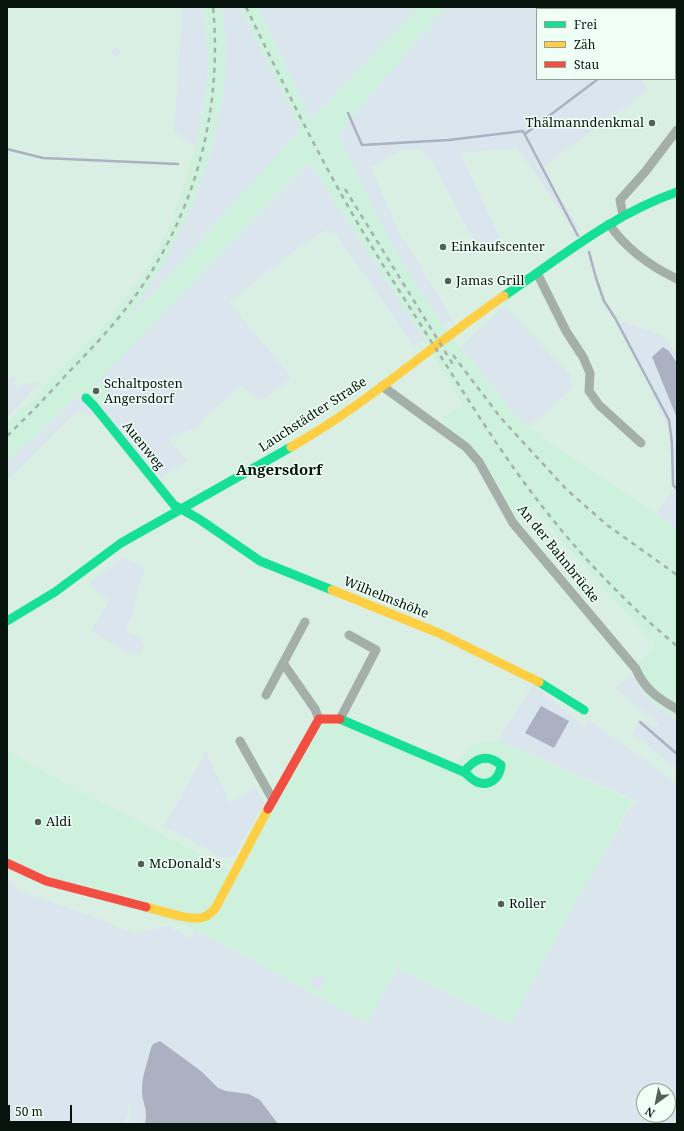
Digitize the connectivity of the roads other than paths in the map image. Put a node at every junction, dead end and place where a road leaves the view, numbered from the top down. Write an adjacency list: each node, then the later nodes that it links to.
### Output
1 (677, 130): 3 (street)
2 (677, 192): 3 (street, Lauchstädter Straße)
3 (623, 215): 4 (street, Lauchstädter Straße)
4 (609, 224): 5 (street, Lauchstädter Straße); 6 (street)
5 (537, 273): 7 (street, Lauchstädter Straße); 9 (street)
6 (677, 279)
7 (382, 386): 10 (street, Lauchstädter Straße); 16 (street, An der Bahnbrücke)
8 (86, 398): 10 (street, Auenweg)
9 (640, 443)
10 (181, 508): 11 (street, Lauchstädter Straße); 17 (street, Wilhelmshöhe)
11 (7, 621)
12 (305, 622): 14 (street)
13 (349, 635): 18 (street)
14 (283, 663): 15 (street); 19 (street)
15 (266, 695)
16 (677, 709)
17 (584, 710)
18 (340, 718): 19 (street); 21 (street)
19 (319, 719): 22 (street)
20 (240, 741): 22 (street)
21 (464, 772)
22 (273, 800): 23 (street)
23 (7, 863)

